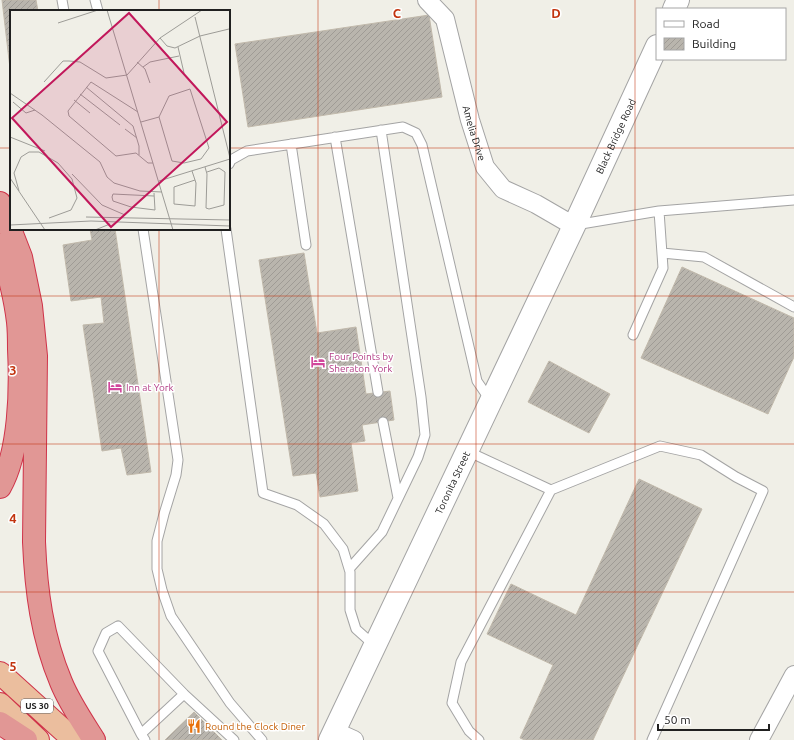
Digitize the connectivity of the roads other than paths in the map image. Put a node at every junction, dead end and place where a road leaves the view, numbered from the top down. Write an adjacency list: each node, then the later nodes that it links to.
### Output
1 (62, 0): 4 (lane)
2 (95, 0): 5 (lane)
3 (427, 0): 14 (street, Amelia Drive)
4 (64, 10)
5 (98, 10)
6 (656, 48): 14 (street, Black Bridge Road)
7 (381, 130): 8 (lane); 25 (lane); 30 (lane)
8 (335, 137): 9 (lane); 24 (lane)
9 (291, 144): 10 (lane); 20 (lane)
10 (230, 162)
11 (794, 200): 13 (lane)
12 (0, 203): 15 (highway)
13 (659, 211): 14 (lane); 21 (lane)
14 (574, 226): 25 (street, Toronita Street)
15 (10, 229)
16 (10, 230): 43 (highway)
17 (143, 230): 45 (lane)
18 (226, 230): 31 (lane)
19 (0, 245): 28 (highway)
20 (306, 245)
21 (662, 253): 22 (lane); 23 (lane)
22 (794, 307)
23 (633, 335)
24 (378, 392)
25 (491, 401): 27 (street, Toronita Street)
26 (383, 422): 30 (lane)
27 (467, 451): 29 (lane); 32 (street, Toronita Street)
28 (0, 487)
29 (551, 490): 47 (lane); 48 (lane)
30 (398, 498): 31 (lane)
31 (349, 569): 32 (lane)
32 (375, 646): 38 (street, Toronita Street)
33 (0, 673): 42 (highway, US 30)
34 (794, 675): 49 (street)
35 (184, 694): 39 (lane); 39 (lane); 44 (lane)
36 (0, 704): 41 (highway, US 30)
37 (0, 723): 40 (highway)
38 (332, 736): 46 (street)
39 (143, 737)
40 (26, 740)
41 (38, 740)
42 (74, 740)
43 (94, 740)
44 (234, 740)
45 (262, 740)
46 (354, 740)
47 (479, 740)
48 (652, 740)
49 (759, 740)

